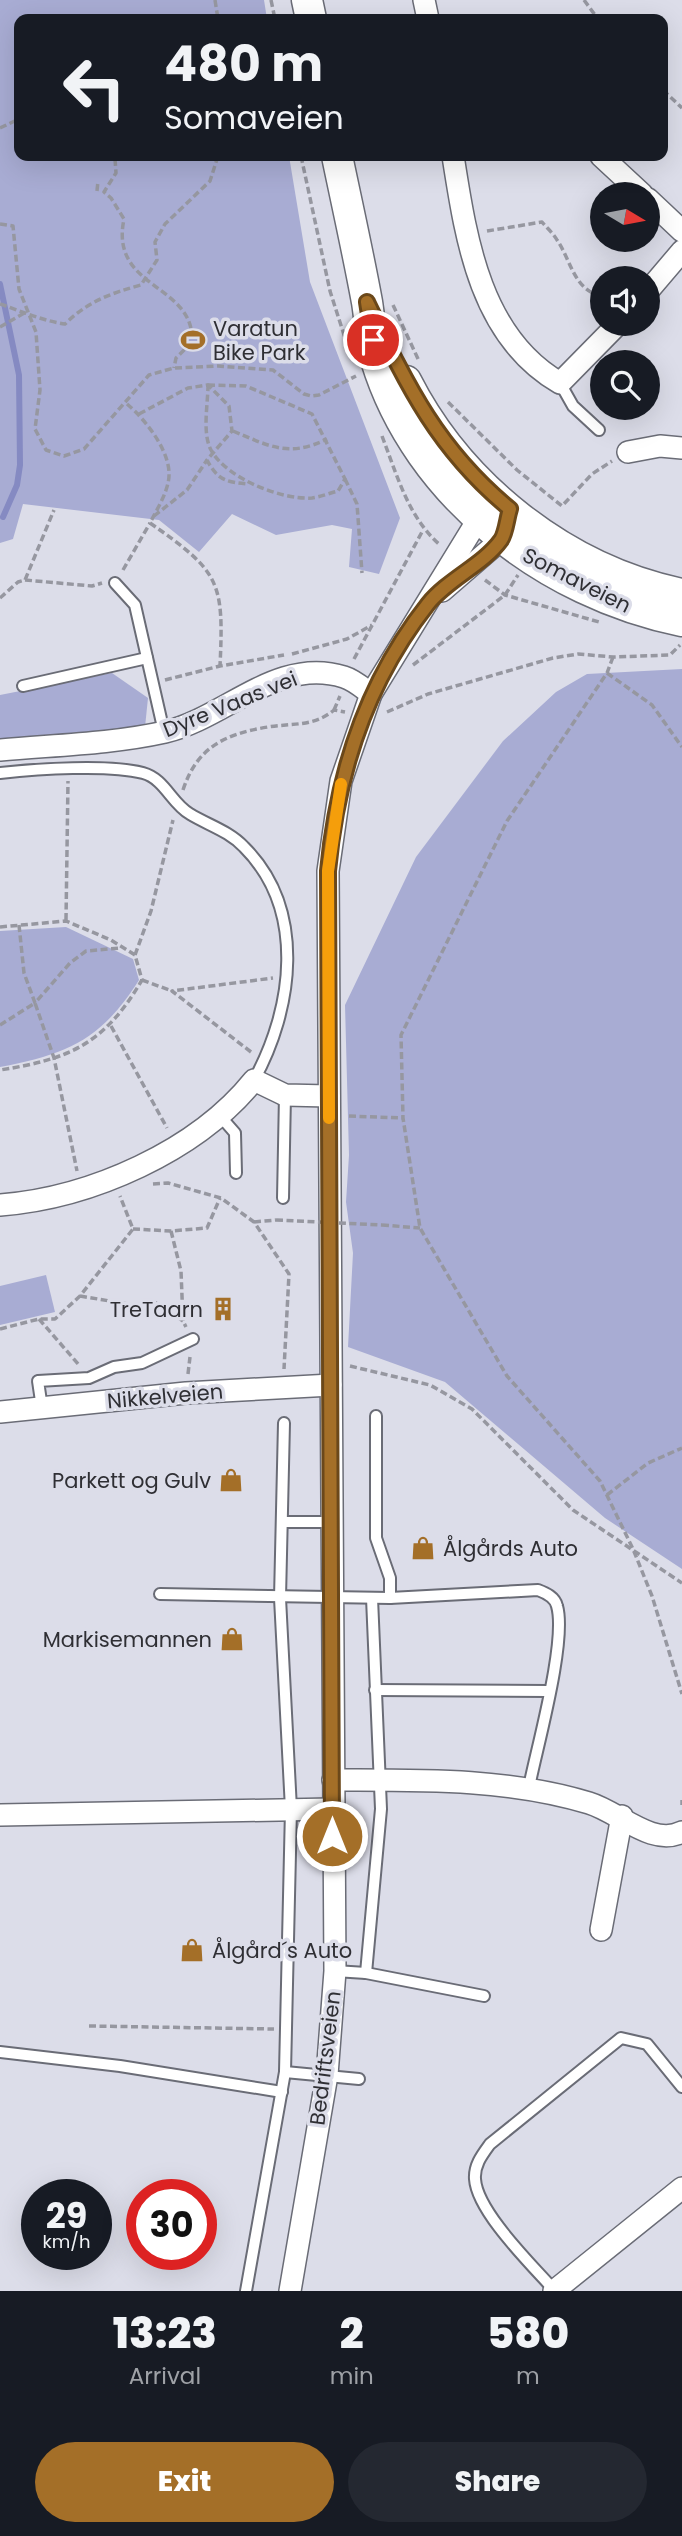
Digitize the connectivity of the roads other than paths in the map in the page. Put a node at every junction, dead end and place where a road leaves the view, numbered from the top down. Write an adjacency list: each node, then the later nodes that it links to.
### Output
1 (338, 161): 9 (main road, Somaveien)
2 (454, 161): 11 (street)
3 (606, 161): 4 (street)
4 (629, 182)
5 (660, 210): 6 (street)
6 (682, 231)
7 (682, 251): 8 (street)
8 (660, 277)
9 (378, 300): 15 (main road, Somaveien); 16 (main road, Somaveien)
10 (606, 336): 11 (street)
11 (560, 383): 12 (lane)
12 (599, 430)
13 (682, 448): 14 (street)
14 (628, 452)
15 (510, 509): 16 (street); 17 (street); 19 (main road, Somaveien)
16 (479, 518): 17 (main road, Somaveien); 20 (street, Bedriftsveien)
17 (502, 539): 20 (street, Bedriftsveien); 21 (main road, Somaveien)
18 (115, 583): 22 (lane)
19 (682, 594)
20 (430, 601): 24 (street, Bedriftsveien)
21 (682, 621)
22 (147, 658): 23 (lane); 25 (lane)
23 (23, 686)
24 (371, 694): 25 (street, Dyre Vaas vei); 30 (street, Bedriftsveien)
25 (164, 732): 26 (street, Dyre Vaas vei)
26 (0, 750)
27 (0, 773): 28 (lane)
28 (259, 1071): 29 (street); 31 (street)
29 (285, 1095): 30 (street); 33 (lane)
30 (329, 1106): 36 (street, Bedriftsveien)
31 (221, 1117): 32 (lane); 34 (street)
32 (236, 1173)
33 (283, 1198)
34 (1, 1205)
35 (192, 1339): 37 (lane)
36 (331, 1385): 37 (street, Nikkelveien); 42 (street, Bedriftsveien)
37 (41, 1408): 38 (street, Nikkelveien)
38 (0, 1412)
39 (376, 1416): 47 (lane)
40 (284, 1423): 41 (lane)
41 (283, 1522): 42 (lane); 45 (lane)
42 (332, 1522): 44 (street, Bedriftsveien)
43 (160, 1594): 45 (lane)
44 (333, 1597): 45 (lane); 46 (lane); 50 (street, Bedriftsveien)
45 (280, 1598): 53 (lane)
46 (372, 1598): 47 (lane); 48 (lane)
47 (390, 1598): 49 (lane)
48 (375, 1690): 49 (lane); 51 (lane)
49 (548, 1690): 52 (lane)
50 (333, 1780): 51 (street); 54 (street, Bedriftsveien)
51 (377, 1780): 52 (street); 60 (lane)
52 (529, 1787): 56 (street)
53 (291, 1809): 54 (street); 55 (street); 63 (lane)
54 (331, 1809): 59 (street, Bedriftsveien)
55 (0, 1815)
56 (621, 1816): 57 (street); 58 (street)
57 (682, 1832)
58 (601, 1930)
59 (335, 1971): 60 (lane); 64 (street, Bedriftsveien)
60 (366, 1973): 61 (lane)
61 (484, 1996)
62 (0, 2052): 67 (lane)
63 (285, 2072): 64 (lane); 67 (lane)
64 (327, 2074): 65 (lane); 70 (street, Bedriftsveien)
65 (359, 2078)
66 (682, 2087): 71 (lane)
67 (282, 2092): 69 (lane)
68 (682, 2188): 71 (street)
69 (246, 2291)
70 (290, 2291)
71 (554, 2291)

